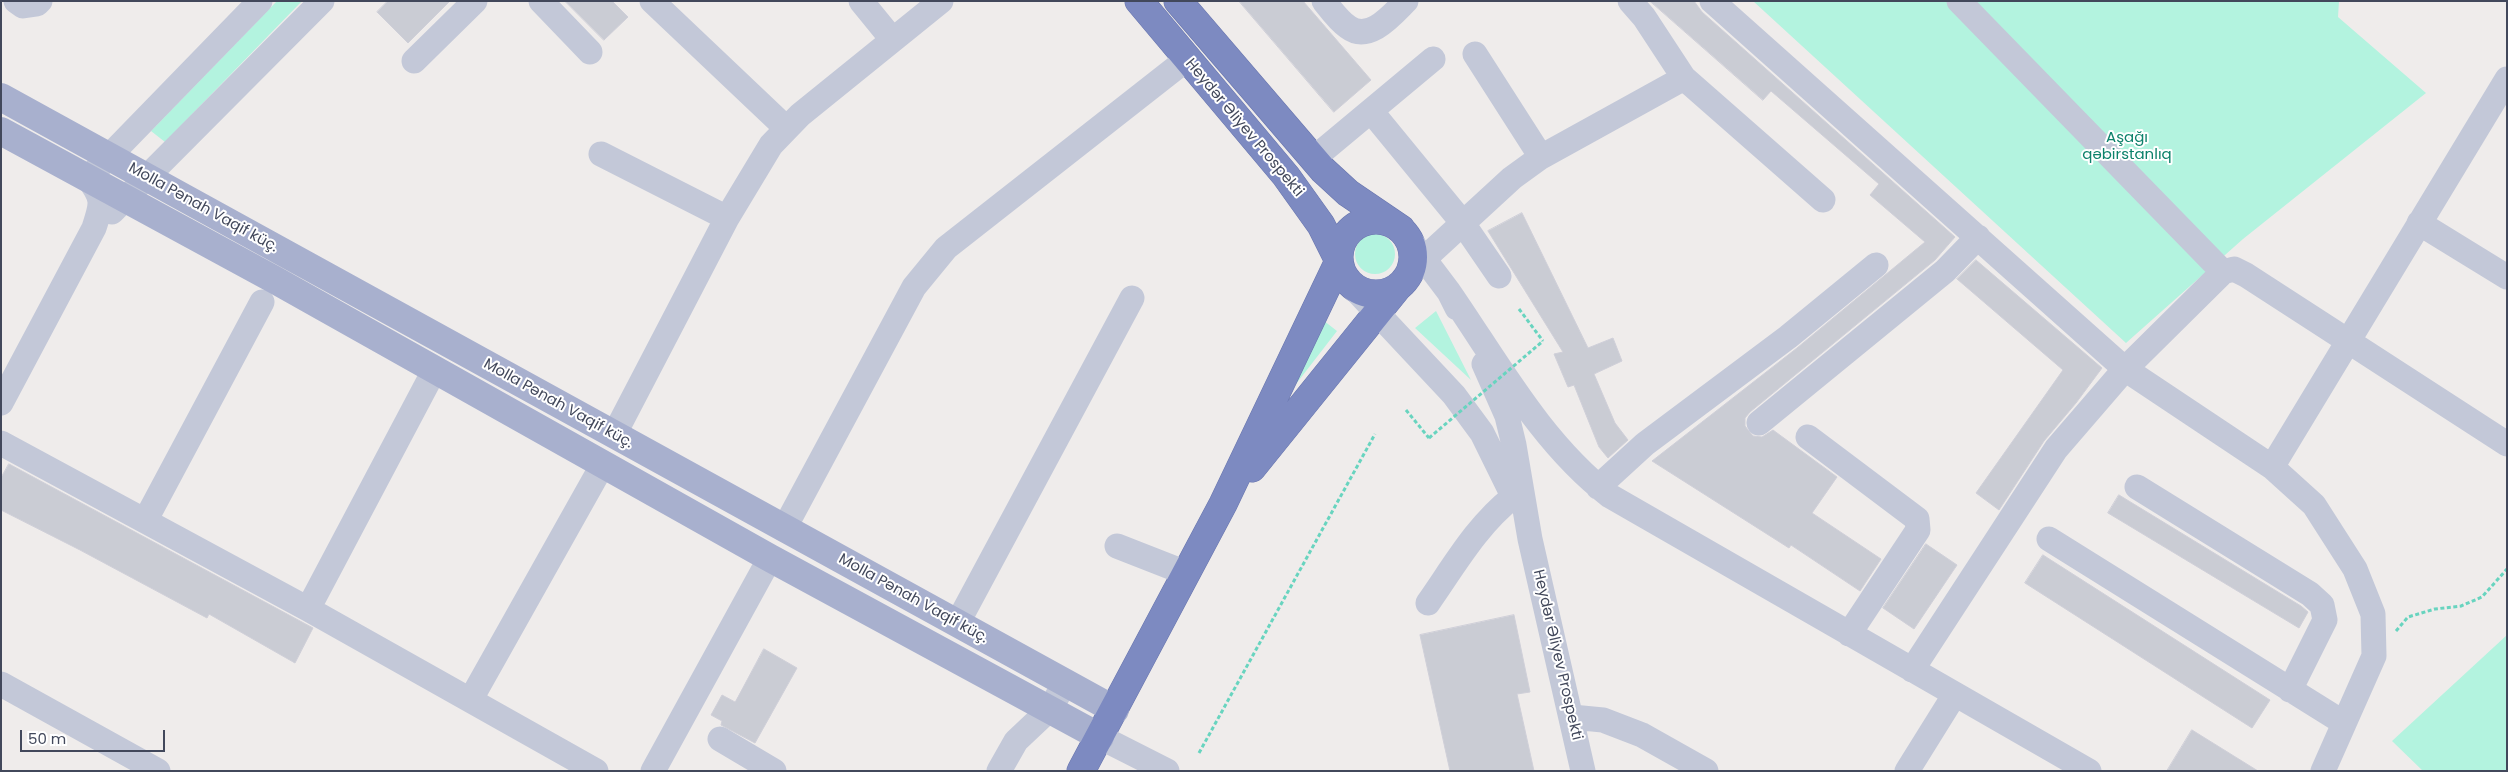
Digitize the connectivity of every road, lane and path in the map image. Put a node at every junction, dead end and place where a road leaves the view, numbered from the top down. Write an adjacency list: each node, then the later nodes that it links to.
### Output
1 (16, 1): 2 (street)
2 (40, 1)
3 (260, 1): 31 (street)
4 (322, 1): 35 (street)
5 (475, 1): 22 (street)
6 (542, 1): 18 (street)
7 (652, 1): 28 (street)
8 (861, 1): 17 (street)
9 (941, 1): 17 (street)
10 (1139, 1): 20 (highway, Heydər Əliyev Prospekti)
11 (1178, 1): 33 (highway, Heydər Əliyev Prospekti)
12 (1324, 1): 13 (street)
13 (1406, 1)
14 (1630, 1): 23 (street)
15 (1712, 1): 42 (street)
16 (1959, 1): 46 (street)
17 (892, 39): 28 (street)
18 (590, 52)
19 (1475, 54): 32 (street)
20 (1187, 59): 45 (highway, Heydər Əliyev Prospekti); 72 (street)
21 (1433, 59): 27 (street)
22 (414, 61)
23 (1684, 78): 32 (street); 37 (street)
24 (2507, 79): 26 (street)
25 (1, 98): 31 (main road, Molla Pənah Vaqif küç.)
26 (2499, 109): 40 (street)
27 (1371, 111): 33 (street); 39 (street)
28 (786, 128): 38 (street)
29 (1, 130): 34 (main road, Molla Pənah Vaqif küç.)
30 (601, 154): 38 (street)
31 (108, 156): 34 (street); 35 (main road, Molla Pənah Vaqif küç.)
32 (1541, 157): 39 (street)
33 (1313, 159): 43 (highway, Heydər Əliyev Prospekti)
34 (88, 178): 36 (main road, Molla Pənah Vaqif küç.); 41 (street)
35 (148, 178): 36 (street); 61 (main road, Molla Pənah Vaqif küç.)
36 (125, 200): 41 (street); 56 (main road, Molla Pənah Vaqif küç.)
37 (1824, 200)
38 (727, 218): 61 (street)
39 (1462, 222): 43 (street); 47 (street)
40 (2419, 222): 48 (street); 54 (street)
41 (94, 228): 57 (street)
42 (1978, 237): 55 (street); 59 (street)
43 (1408, 258): 45 (highway); 45 (highway); 49 (street, Heydər Əliyev Prospekti); 53 (highway)
44 (1876, 265): 67 (street)
45 (1344, 272): 53 (street, Heydər Əliyev Prospekti); 70 (highway)
46 (2223, 272): 54 (street); 55 (street)
47 (1499, 276)
48 (2507, 277)
49 (1449, 292): 67 (street); 73 (street, Heydər Əliyev Prospekti)
50 (1132, 298): 81 (street)
51 (262, 302): 71 (street)
52 (1519, 309): 58 (path, bridge)
53 (1376, 312): 69 (street, Heydər Əliyev Prospekti); 70 (highway)
54 (2348, 342): 64 (street); 66 (street)
55 (2125, 368): 66 (street); 84 (street)
56 (435, 369): 65 (main road, Molla Pənah Vaqif küç.); 80 (street)
57 (1, 402)
58 (1406, 410)
59 (1759, 423)
60 (1375, 434): 96 (path)
61 (614, 435): 72 (main road, Molla Pənah Vaqif küç.)
62 (1808, 437): 82 (street)
63 (1, 443): 71 (street)
64 (2507, 444)
65 (603, 464): 76 (main road, Molla Pənah Vaqif küç.); 89 (street)
66 (2272, 467): 83 (street)
67 (1598, 487): 82 (street)
68 (2137, 487): 87 (street)
69 (1513, 496): 73 (street, Heydər Əliyev Prospekti); 79 (street)
70 (1223, 504): 78 (highway)
71 (145, 521): 80 (street)
72 (784, 529): 81 (main road, Molla Pənah Vaqif küç.)
73 (1530, 539): 92 (street, Heydər Əliyev Prospekti)
74 (2049, 539): 87 (street)
75 (1117, 546): 78 (street)
76 (770, 558): 90 (main road, Molla Pənah Vaqif küç.); 99 (street)
77 (2507, 569): 83 (path)
78 (1186, 574): 91 (highway)
79 (1428, 603)
80 (308, 609): 89 (street)
81 (957, 624): 85 (main road, Molla Pənah Vaqif küç.)
82 (1849, 634): 84 (street)
83 (2374, 656): 93 (street)
84 (1912, 670): 88 (street)
85 (1065, 682): 90 (street); 91 (main road, Molla Pənah Vaqif küç.)
86 (1, 684): 97 (street)
87 (2290, 690): 93 (street)
88 (1955, 694): 106 (street); 107 (street)
89 (471, 699): 98 (street)
90 (1051, 708): 94 (main road, Molla Pənah Vaqif küç.); 101 (street)
91 (1115, 710): 94 (highway)
92 (1572, 717): 104 (street, Heydər Əliyev Prospekti); 105 (street)
93 (2344, 723): 108 (street)
94 (1100, 737): 102 (highway); 103 (street)
95 (720, 739): 100 (street)
96 (1199, 753)
97 (158, 771)
98 (596, 771)
99 (654, 771)
100 (774, 771)
101 (998, 771)
102 (1081, 771)
103 (1167, 771)
104 (1583, 771)
105 (1706, 771)
106 (1907, 771)
107 (2089, 771)
108 (2323, 771)

